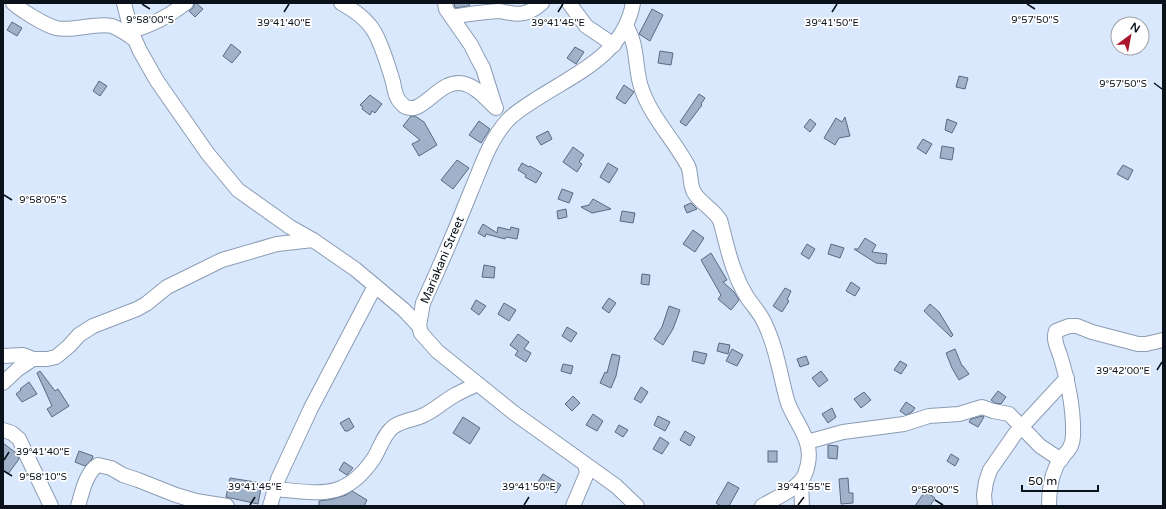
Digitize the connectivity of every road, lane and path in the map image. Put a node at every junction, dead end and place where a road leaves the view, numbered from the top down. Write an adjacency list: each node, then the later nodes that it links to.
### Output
1 (13, 3): 11 (street)
2 (124, 3): 11 (street)
3 (186, 3): 11 (street)
4 (341, 3): 13 (street)
5 (445, 3): 9 (street)
6 (542, 3): 9 (street)
7 (569, 3): 12 (street)
8 (633, 3): 10 (street, Mariakani Street)
9 (452, 17): 13 (street)
10 (626, 26): 12 (street, Mariakani Street); 26 (street)
11 (132, 35): 15 (street)
12 (614, 45): 14 (street, Mariakani Street)
13 (496, 108): 14 (street)
14 (501, 128): 17 (street, Mariakani Street)
15 (313, 240): 16 (street); 20 (street)
16 (375, 286): 17 (street); 30 (street)
17 (419, 326): 23 (street)
18 (1163, 340): 21 (street)
19 (3, 356): 20 (street)
20 (33, 359): 22 (street)
21 (1067, 378): 24 (street); 27 (street)
22 (3, 383)
23 (477, 384): 28 (street); 30 (street)
24 (1022, 427): 26 (street); 27 (street); 40 (street)
25 (3, 430): 32 (street)
26 (807, 442): 29 (street)
27 (1061, 460): 41 (street)
28 (585, 464): 31 (street); 36 (street)
29 (801, 482): 38 (street); 39 (street)
30 (275, 489): 35 (street)
31 (625, 500): 37 (street)
32 (51, 506)
33 (78, 506): 34 (street)
34 (227, 506)
35 (270, 506)
36 (573, 506)
37 (637, 506)
38 (762, 506)
39 (802, 506)
40 (985, 506)
41 (1049, 506)

